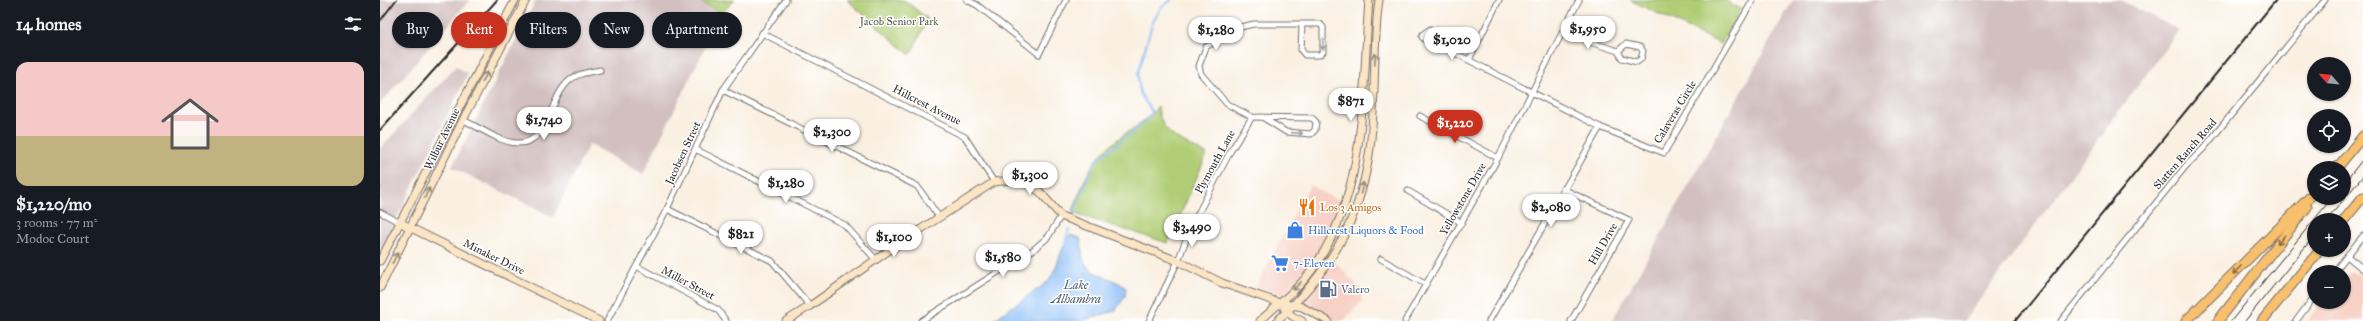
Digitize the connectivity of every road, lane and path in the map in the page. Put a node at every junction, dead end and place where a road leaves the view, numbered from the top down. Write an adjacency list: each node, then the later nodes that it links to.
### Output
1 (515, 0): 22 (main road, Wilbur Avenue)
2 (526, 0): 26 (main road, Wilbur Avenue, one-way to 2)
3 (786, 0): 15 (street, Jacobsen Street)
4 (967, 0): 12 (street)
5 (1066, 0): 12 (street)
6 (1369, 0): 61 (main road, one-way to 61)
7 (1380, 0): 62 (main road, one-way to 7)
8 (1499, 0): 18 (street)
9 (1579, 0): 14 (street, Yellowstone Drive)
10 (1753, 0): 27 (street, Calaveras Circle)
11 (2325, 0): 79 (street, Slatten Ranch Road)
12 (978, 2)
13 (1302, 24): 13 (street, one-way to 13); 24 (street)
14 (1565, 28): 17 (street); 21 (street, Yellowstone Drive)
15 (762, 33): 20 (street, Jacobsen Street); 32 (street, Hillcrest Avenue)
16 (1443, 47): 18 (street, Calaveras Circle)
17 (1618, 51): 17 (street)
18 (1469, 60): 21 (street, Calaveras Circle)
19 (600, 70): 26 (street)
20 (723, 90): 29 (street, Jacobsen Street); 42 (street)
21 (1532, 92): 27 (street, Calaveras Circle); 30 (street, Yellowstone Drive)
22 (455, 116): 26 (main road); 43 (main road, Wilbur Avenue)
23 (1420, 116): 30 (street)
24 (1252, 117): 25 (street); 54 (street, Plymouth Lane)
25 (1262, 117): 25 (street, one-way to 25)
26 (463, 120): 45 (main road, Wilbur Avenue, one-way to 26)
27 (1600, 127): 33 (street)
28 (2363, 136): 31 (highway)
29 (696, 149): 38 (street, Jacobsen Street); 52 (street)
30 (1498, 158): 44 (street, Yellowstone Drive)
31 (2343, 161)
32 (994, 182): 41 (main road); 42 (main road)
33 (1564, 189): 77 (street); 78 (street, Hill Drive)
34 (1408, 191): 44 (street)
35 (2363, 197): 40 (highway)
36 (2307, 200): 80 (highway, one-way to 80)
37 (2309, 205): 81 (highway, one-way to 81)
38 (667, 209): 56 (street, Jacobsen Street); 63 (street)
39 (380, 212): 43 (street, Minaker Drive)
40 (2350, 213)
41 (1061, 216): 54 (main road); 70 (street)
42 (939, 217): 52 (main road)
43 (399, 222): 45 (main road, Minaker Drive); 53 (main road, Wilbur Avenue)
44 (1462, 223): 58 (street, Yellowstone Drive)
45 (410, 228): 59 (main road, Wilbur Avenue, one-way to 45); 66 (main road, Minaker Drive)
46 (2363, 236): 47 (street)
47 (2351, 251)
48 (2314, 257): 60 (highway)
49 (2346, 257): 55 (street)
50 (2348, 257): 57 (street)
51 (1381, 259): 58 (street)
52 (876, 260): 63 (main road)
53 (380, 261)
54 (1178, 261): 61 (main road); 71 (street, Plymouth Lane)
55 (2340, 265)
56 (638, 267): 67 (street, Jacobsen Street); 68 (street, Miller Street)
57 (2363, 269)
58 (1425, 284): 76 (street, Yellowstone Drive)
59 (380, 288)
60 (2277, 302): 82 (highway); 83 (highway)
61 (1280, 303): 62 (main road); 65 (main road); 72 (main road)
62 (1294, 305): 65 (main road); 75 (main road)
63 (810, 306): 69 (main road)
64 (2307, 306): 84 (street)
65 (1287, 311): 73 (main road); 74 (main road)
66 (599, 321)
67 (607, 321)
68 (726, 321)
69 (786, 321)
70 (921, 321)
71 (1149, 321)
72 (1260, 321)
73 (1277, 321)
74 (1302, 321)
75 (1328, 321)
76 (1405, 321)
77 (1489, 321)
78 (1571, 321)
79 (2061, 321)
80 (2186, 321)
81 (2218, 321)
82 (2262, 321)
83 (2269, 321)
84 (2296, 321)

